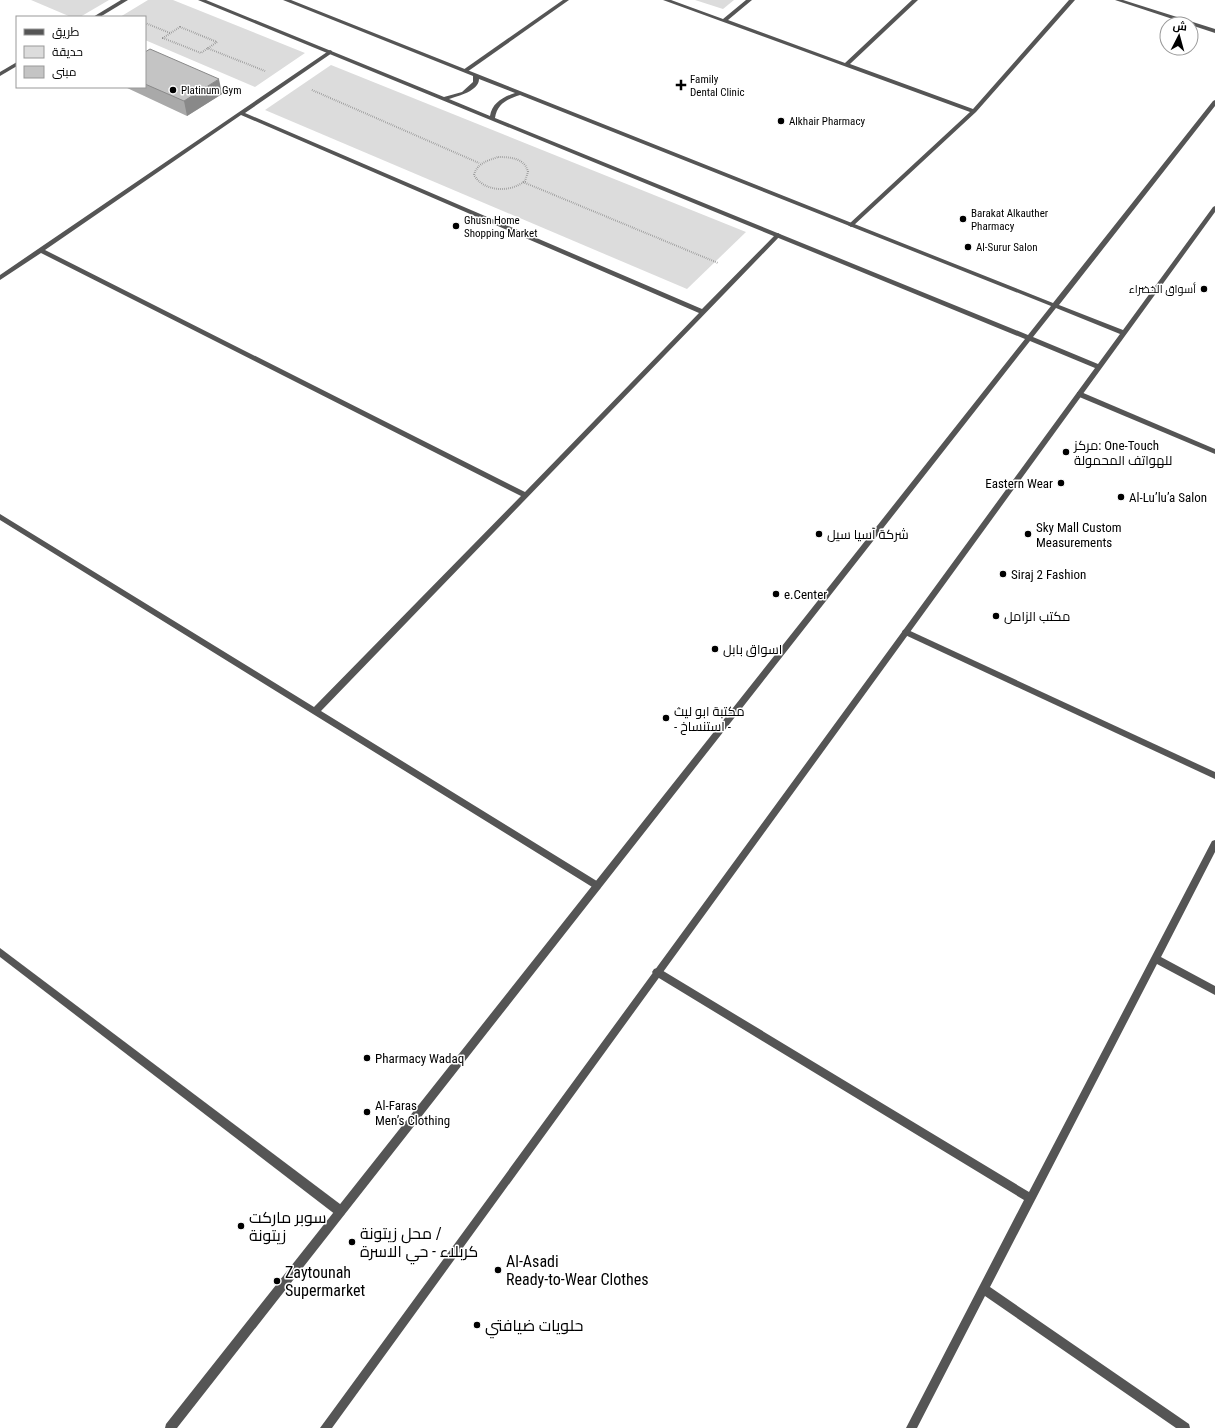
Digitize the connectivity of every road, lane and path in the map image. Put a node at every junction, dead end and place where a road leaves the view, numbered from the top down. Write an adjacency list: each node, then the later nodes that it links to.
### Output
1 (125, 0): 10 (street)
2 (201, 0): 16 (street)
3 (286, 0): 19 (street)
4 (566, 0): 19 (street)
5 (666, 0): 11 (street)
6 (750, 0): 11 (street)
7 (915, 0): 17 (street)
8 (1072, 0): 26 (street)
9 (1118, 0): 13 (street)
10 (98, 16)
11 (725, 20): 17 (street)
12 (146, 23): 14 (path)
13 (1215, 31)
14 (170, 33): 15 (path); 15 (path)
15 (207, 48): 22 (path)
16 (330, 52): 22 (street); 24 (street)
17 (847, 64): 26 (street)
18 (16, 65): 20 (street)
19 (465, 72): 21 (street)
20 (0, 74)
21 (476, 76): 23 (street); 24 (street)
22 (289, 80): 27 (street); 29 (path)
23 (520, 93): 28 (street); 32 (street)
24 (443, 99): 28 (street)
25 (1215, 102): 37 (street)
26 (974, 111): 32 (street)
27 (241, 113): 34 (street); 38 (street)
28 (492, 119): 33 (street)
29 (479, 163): 30 (path); 30 (path)
30 (523, 182): 35 (path)
31 (1215, 208): 39 (street)
32 (851, 225): 37 (street)
33 (778, 235): 35 (street); 40 (street)
34 (40, 250): 36 (street); 44 (street)
35 (741, 273): 38 (street)
36 (0, 278)
37 (1055, 306): 39 (street); 40 (street)
38 (703, 312): 44 (street)
39 (1124, 333): 41 (street)
40 (1029, 338): 41 (street); 50 (street)
41 (1100, 366): 42 (street)
42 (1079, 394): 43 (street); 46 (street)
43 (1215, 452)
44 (525, 495): 47 (street)
45 (0, 517): 47 (street)
46 (906, 632): 48 (street); 53 (street)
47 (315, 712): 50 (street)
48 (1215, 776)
49 (1215, 844): 52 (street)
50 (597, 886): 56 (street)
51 (0, 952): 56 (street)
52 (1155, 958): 54 (street); 55 (street)
53 (657, 972): 55 (street); 59 (street)
54 (1215, 991)
55 (1030, 1199): 57 (street)
56 (340, 1211): 58 (street)
57 (983, 1289): 60 (street); 61 (street)
58 (170, 1428)
59 (325, 1428)
60 (912, 1428)
61 (1185, 1428)

